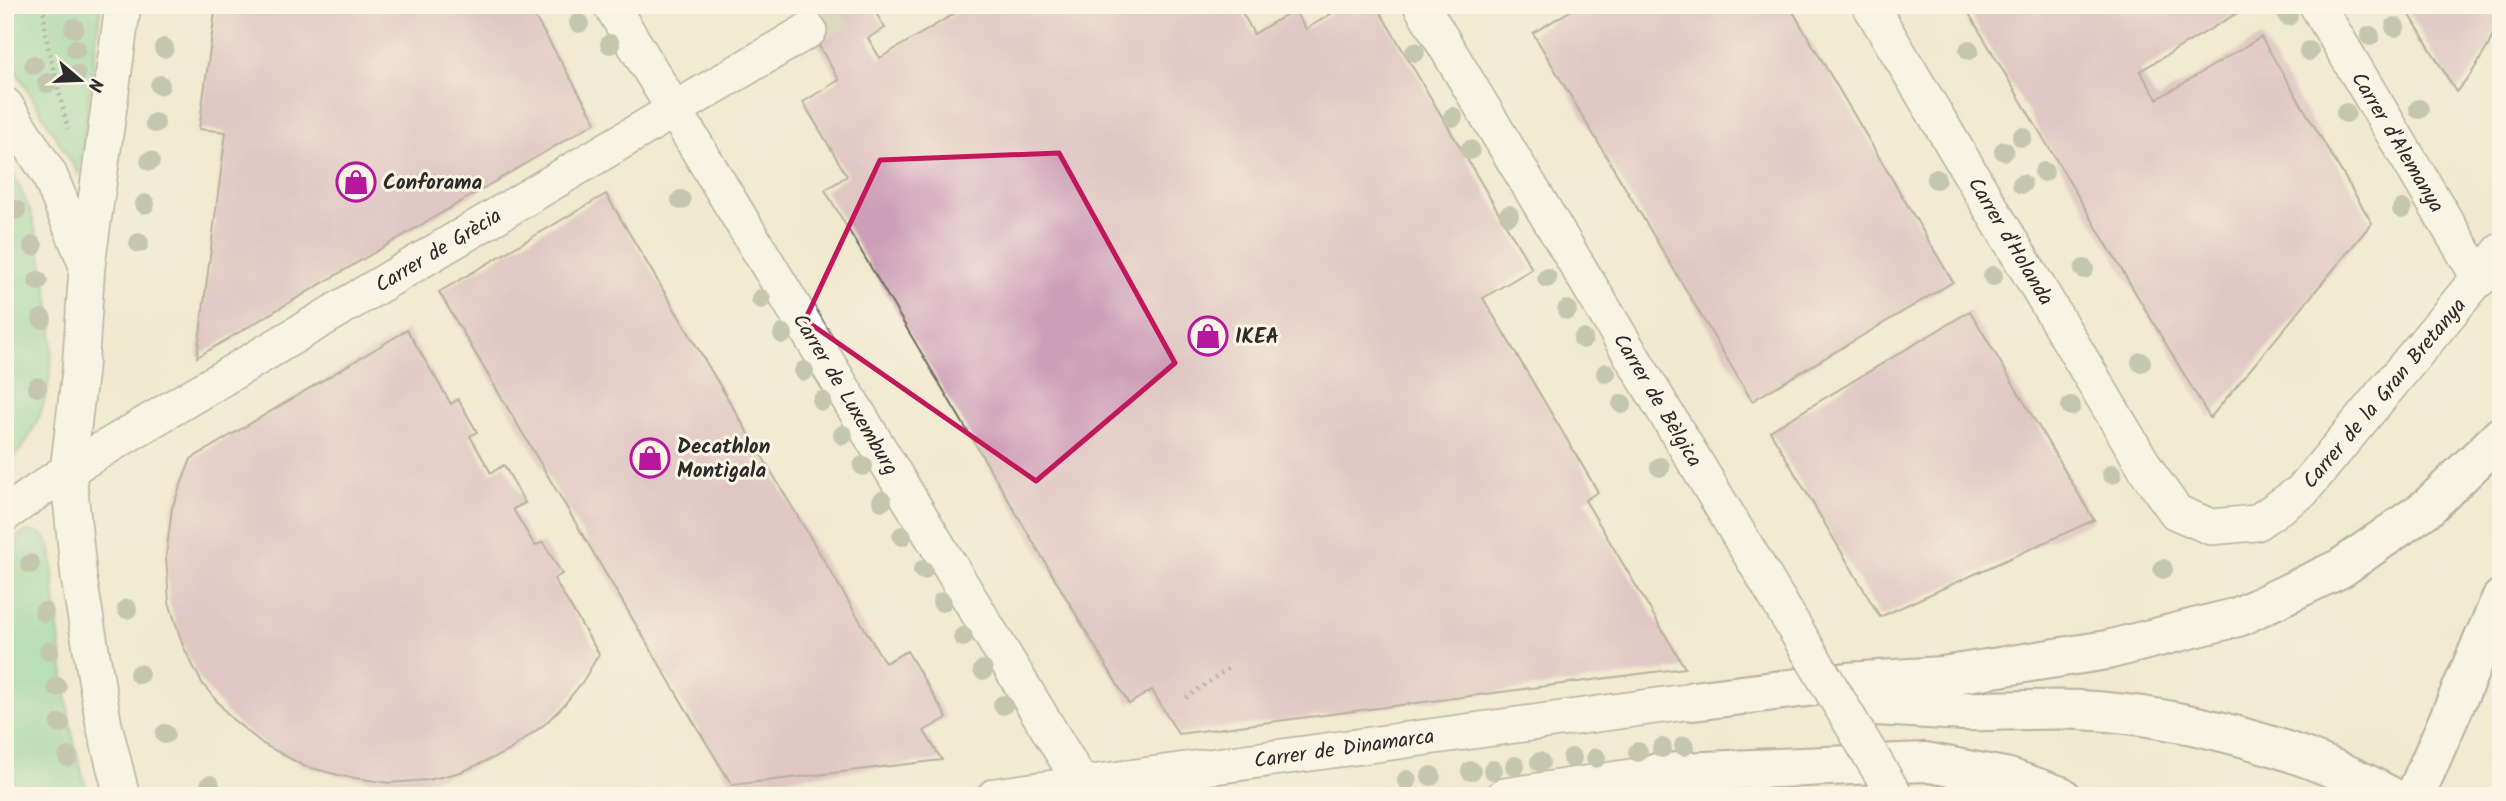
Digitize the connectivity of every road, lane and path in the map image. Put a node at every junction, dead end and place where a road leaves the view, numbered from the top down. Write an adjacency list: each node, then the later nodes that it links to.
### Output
1 (43, 5): 10 (path)
2 (123, 5): 10 (street)
3 (611, 5): 9 (street, Carrer de Luxemburg)
4 (1421, 5): 30 (street, Carrer de Bèlgica, bridge)
5 (1870, 5): 16 (street, Carrer d'Holanda)
6 (2317, 5): 13 (street, Carrer d'Alemanya)
7 (809, 30): 9 (street, Carrer de Grècia)
8 (5, 105): 12 (street)
9 (674, 110): 15 (street, Carrer de Grècia); 25 (street, Carrer de Luxemburg)
10 (104, 146): 12 (street)
11 (2501, 251): 13 (street, Carrer de la Gran Bretanya)
12 (88, 266): 15 (street)
13 (2480, 279): 16 (street, Carrer de la Gran Bretanya)
14 (2501, 436): 21 (highway)
15 (68, 470): 17 (street, Carrer de Grècia); 23 (street)
16 (2151, 477)
17 (5, 514)
18 (2501, 599): 33 (highway)
19 (1232, 666): 20 (path)
20 (1186, 698)
21 (1693, 701): 22 (highway); 25 (street, Carrer de Dinamarca)
22 (1963, 711): 24 (highway); 32 (highway)
23 (104, 724): 26 (street); 27 (street)
24 (1657, 773): 29 (street); 31 (highway)
25 (1081, 783): 28 (street, Carrer de Dinamarca)
26 (122, 796)
27 (148, 796)
28 (995, 796)
29 (1504, 796)
30 (1895, 796)
31 (2061, 796)
32 (2390, 796)
33 (2415, 796)

